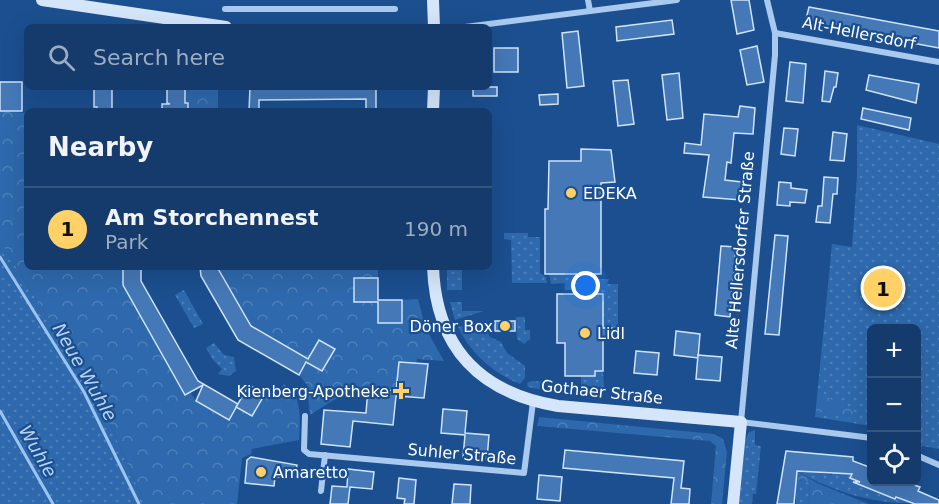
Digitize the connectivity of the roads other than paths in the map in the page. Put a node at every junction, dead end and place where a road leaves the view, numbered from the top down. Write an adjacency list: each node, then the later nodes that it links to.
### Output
1 (42, 0): 9 (street)
2 (433, 0): 10 (street)
3 (588, 0): 8 (street)
4 (677, 0): 8 (street)
5 (767, 0): 12 (street, Alte Hellersdorfer Straße)
6 (225, 9): 7 (street)
7 (395, 9)
8 (590, 11): 11 (street)
9 (186, 24)
10 (434, 24)
11 (488, 24)
12 (775, 33): 13 (street, Alt-Hellersdorf); 19 (street, Alte Hellersdorfer Straße)
13 (939, 62)
14 (434, 90): 15 (street)
15 (434, 108)
16 (433, 270): 17 (street, Gothaer Straße)
17 (533, 402): 19 (street, Gothaer Straße); 21 (street, Suhler Straße)
18 (305, 416): 21 (street, Suhler Straße)
19 (741, 422): 20 (street); 25 (street, Alte Hellersdorfer Straße)
20 (867, 437)
21 (325, 455): 24 (street)
22 (921, 457): 23 (street)
23 (939, 465)
24 (321, 491)
25 (733, 504)

